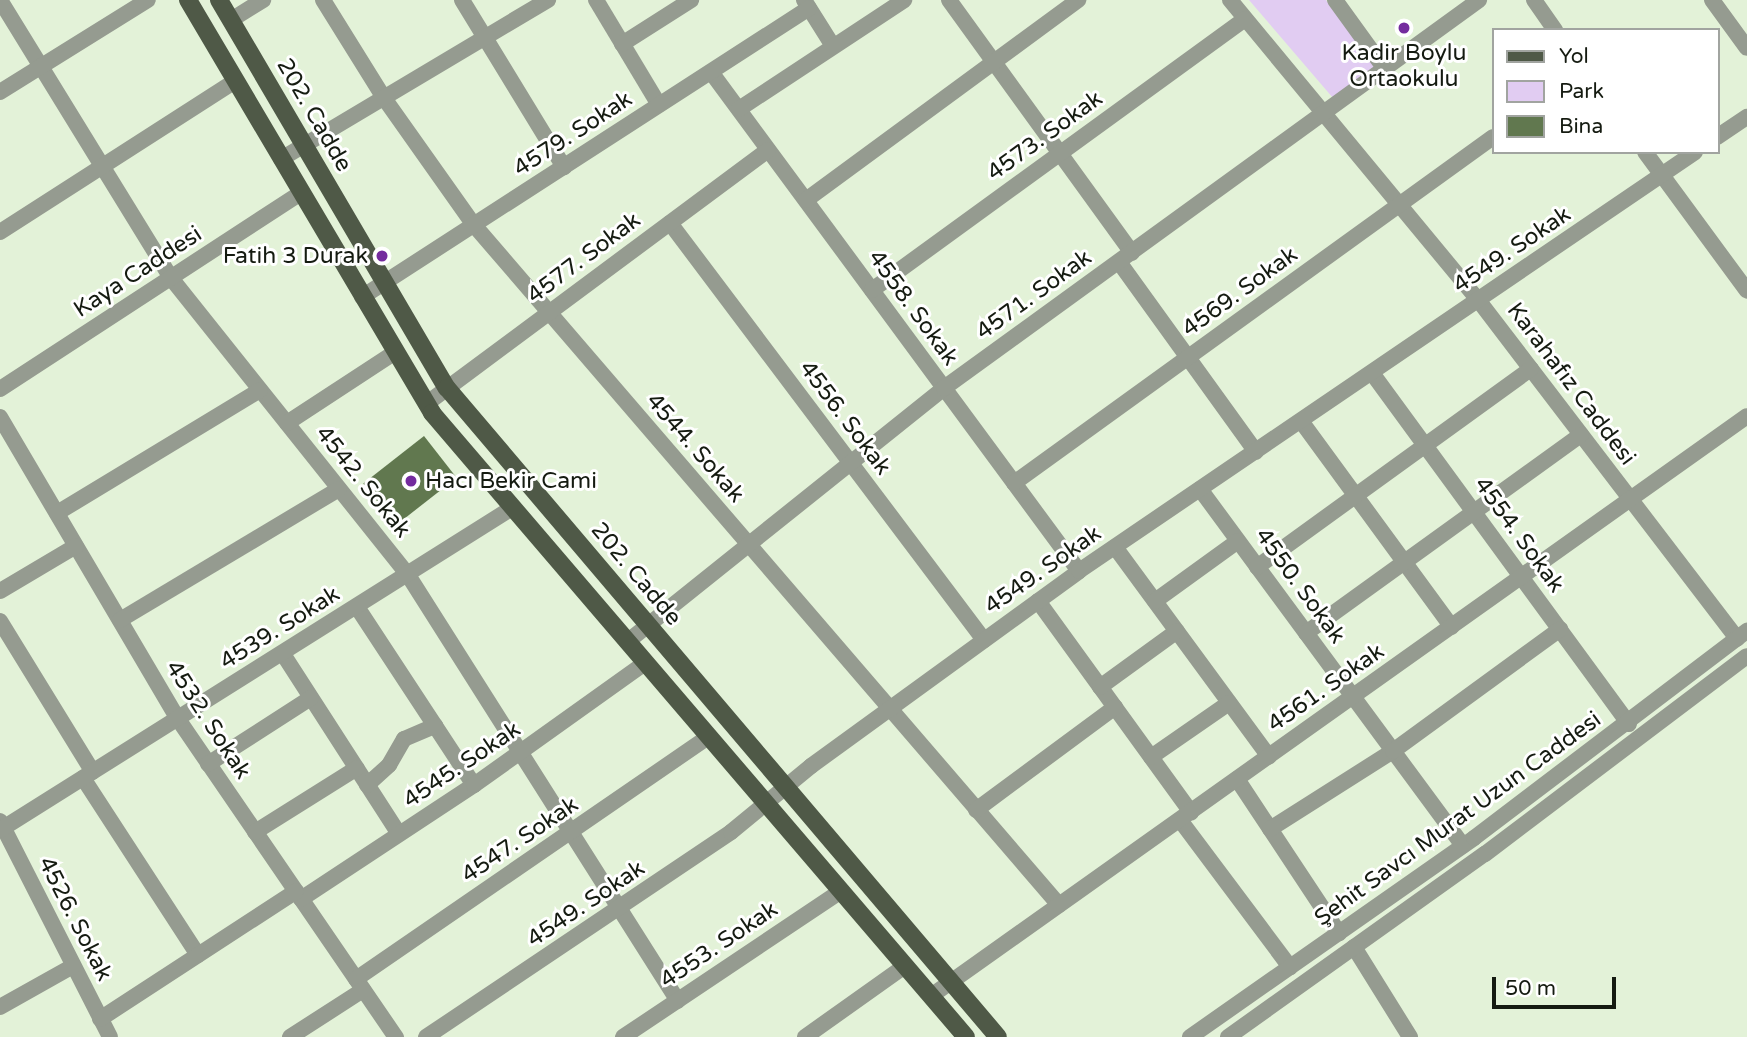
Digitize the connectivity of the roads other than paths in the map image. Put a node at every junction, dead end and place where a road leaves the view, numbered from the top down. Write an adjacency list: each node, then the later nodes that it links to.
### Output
1 (0, 0): 28 (street, 4542. Sokak)
2 (148, 0): 28 (street)
3 (188, 0): 31 (main road)
4 (219, 0): 21 (main road, 202. Cadde)
5 (263, 0): 21 (street)
6 (323, 0): 33 (street, 4544. Sokak)
7 (462, 0): 23 (street)
8 (548, 0): 23 (street)
9 (596, 0): 24 (street)
10 (691, 0): 24 (street)
11 (904, 0): 25 (street)
12 (949, 0): 27 (street)
13 (1079, 0): 27 (street)
14 (1230, 0): 20 (street, Karahafız Caddesi)
15 (1335, 0): 29 (street)
16 (1479, 0): 29 (street, 4571. Sokak)
17 (1534, 0): 22 (street)
18 (1712, 0): 26 (street)
19 (806, 4): 25 (street); 30 (street, 4579. Sokak)
20 (1245, 19): 36 (street, Karahafız Caddesi); 42 (street, 4573. Sokak)
21 (230, 20): 40 (main road, 202. Cadde)
22 (1554, 28)
23 (485, 38): 33 (street); 47 (street)
24 (622, 44): 34 (street)
25 (833, 46): 35 (street)
26 (1747, 48)
27 (994, 62): 42 (street); 50 (street)
28 (40, 67): 32 (street); 46 (street, 4542. Sokak)
29 (1385, 69): 36 (street, 4571. Sokak)
30 (711, 72): 34 (street, 4579. Sokak); 35 (street, 4558. Sokak)
31 (235, 81): 45 (main road); 46 (street)
32 (0, 92)
33 (384, 98): 40 (street); 53 (street, 4544. Sokak)
34 (659, 105): 47 (street, 4579. Sokak)
35 (739, 109): 41 (street, 4558. Sokak)
36 (1324, 114): 51 (street, Karahafız Caddesi); 55 (street, 4571. Sokak)
37 (1747, 117): 38 (street)
38 (1719, 136)
39 (1492, 138): 51 (street, 4569. Sokak)
40 (304, 146): 45 (street); 57 (main road, 202. Cadde)
41 (768, 150): 50 (street, 4558. Sokak); 52 (street, 4577. Sokak)
42 (1060, 153): 55 (street); 58 (street, 4573. Sokak)
43 (1646, 154): 48 (street)
44 (1692, 154): 48 (street, 4549. Sokak)
45 (281, 159): 49 (main road)
46 (101, 167): 54 (street); 56 (street, 4542. Sokak)
47 (564, 167): 53 (street, 4579. Sokak)
48 (1662, 175): 59 (street); 61 (street, 4549. Sokak)
49 (301, 193): 56 (street, Kaya Caddesi); 60 (main road)
50 (806, 200): 58 (street, 4558. Sokak)
51 (1399, 205): 61 (street, Karahafız Caddesi); 64 (street, 4569. Sokak)
52 (670, 223): 62 (street, 4577. Sokak); 79 (street, 4556. Sokak)
53 (474, 225): 57 (street, 4579. Sokak); 62 (street, 4544. Sokak)
54 (0, 232)
55 (1125, 257): 64 (street); 69 (street, 4571. Sokak)
56 (171, 278): 67 (street, Kaya Caddesi); 70 (street, 4542. Sokak)
57 (384, 283): 60 (street, 4579. Sokak); 68 (main road, 202. Cadde)
58 (872, 290): 69 (street, 4558. Sokak)
59 (1747, 291)
60 (362, 297): 63 (main road)
61 (1479, 301): 65 (street, Karahafız Caddesi); 66 (street, 4549. Sokak)
62 (549, 312): 68 (street, 4577. Sokak); 89 (street, 4544. Sokak)
63 (394, 353): 71 (main road); 75 (street)
64 (1188, 357): 78 (street); 80 (street, 4569. Sokak)
65 (1531, 369): 76 (street, Karahafız Caddesi); 77 (street)
66 (1372, 373): 74 (street, 4549. Sokak); 77 (street, 4554. Sokak)
67 (0, 388)
68 (447, 388): 71 (street, 4577. Sokak); 103 (main road, 202. Cadde)
69 (944, 388): 79 (street, 4571. Sokak); 80 (street, 4558. Sokak)
70 (260, 390): 75 (street, 4542. Sokak); 87 (street)
71 (426, 404): 85 (main road)
72 (1747, 416): 84 (street, 4561. Sokak)
73 (0, 417): 87 (street, 4532. Sokak)
74 (1301, 421): 78 (street, 4549. Sokak); 83 (street)
75 (287, 423): 81 (street, 4542. Sokak)
76 (1581, 435): 84 (street, Karahafız Caddesi); 86 (street)
77 (1425, 445): 83 (street); 86 (street, 4554. Sokak)
78 (1256, 452): 82 (street, 4549. Sokak)
79 (850, 462): 89 (street, 4571. Sokak); 109 (street, 4556. Sokak)
80 (1014, 483): 94 (street, 4558. Sokak)
81 (339, 489): 95 (street, 4542. Sokak); 101 (street)
82 (1200, 489): 88 (street, 4550. Sokak); 91 (street, 4549. Sokak)
83 (1356, 495): 92 (street); 93 (street)
84 (1631, 500): 96 (street, 4561. Sokak); 108 (street, Karahafız Caddesi)
85 (512, 508): 95 (street, 4539. Sokak); 110 (main road)
86 (1474, 512): 92 (street); 96 (street, 4554. Sokak)
87 (57, 513): 90 (street, 4532. Sokak)
88 (1238, 541): 93 (street, 4550. Sokak); 99 (street)
89 (747, 542): 103 (street, 4571. Sokak); 119 (street, 4544. Sokak)
90 (76, 546): 97 (street); 101 (street, 4532. Sokak)
91 (1115, 547): 94 (street, 4549. Sokak); 99 (street)
92 (1405, 562): 104 (street); 107 (street)
93 (1257, 567): 107 (street, 4550. Sokak)
94 (1079, 571): 98 (street, 4549. Sokak)
95 (408, 575): 100 (street, 4539. Sokak); 125 (street, 4542. Sokak)
96 (1522, 577): 104 (street, 4561. Sokak); 105 (street, 4554. Sokak)
97 (0, 591)
98 (1038, 601): 109 (street, 4549. Sokak); 114 (street)
99 (1155, 601): 106 (street)
100 (357, 607): 111 (street, 4539. Sokak); 122 (street)
101 (120, 620): 120 (street, 4532. Sokak)
102 (0, 621): 130 (street)
103 (647, 625): 110 (street, 4571. Sokak); 134 (main road, 202. Cadde)
104 (1452, 627): 115 (street, 4561. Sokak)
105 (1560, 629): 121 (street, 4554. Sokak); 124 (street)
106 (1177, 631): 114 (street); 117 (street)
107 (1306, 633): 115 (street, 4550. Sokak)
108 (1742, 635): 121 (street, Şehit Savcı Murat Uzun Caddesi)
109 (984, 640): 119 (street, 4549. Sokak)
110 (627, 642): 113 (main road)
111 (283, 654): 116 (street); 120 (street, 4539. Sokak)
112 (1747, 656): 149 (street, Şehit Savcı Murat Uzun Caddesi)
113 (645, 663): 123 (main road); 125 (street, 4545. Sokak)
114 (1100, 687): 118 (street)
115 (1353, 697): 124 (street, 4550. Sokak); 127 (street, 4561. Sokak)
116 (312, 698): 128 (street); 129 (street)
117 (1229, 702): 126 (street); 127 (street)
118 (1115, 707): 126 (street); 136 (street)
119 (889, 709): 134 (street, 4549. Sokak); 136 (street, 4544. Sokak)
120 (178, 719): 128 (street, 4532. Sokak); 130 (street, 4539. Sokak)
121 (1629, 724): 143 (street, Şehit Savcı Murat Uzun Caddesi)
122 (435, 726): 132 (street); 133 (street)
123 (708, 737): 135 (main road); 141 (street, 4547. Sokak)
124 (1393, 751): 139 (street); 143 (street, 4550. Sokak)
125 (521, 754): 133 (street, 4545. Sokak); 141 (street, 4542. Sokak)
126 (1151, 757): 137 (street)
127 (1269, 757): 131 (street, 4561. Sokak)
128 (208, 764): 140 (street, 4532. Sokak)
129 (357, 768): 132 (street); 140 (street)
130 (88, 775): 138 (street, 4539. Sokak); 150 (street)
131 (1237, 779): 137 (street, 4561. Sokak); 139 (street)
132 (367, 785): 142 (street)
133 (474, 785): 142 (street, 4545. Sokak)
134 (786, 787): 135 (street, 4549. Sokak); 154 (main road, 202. Cadde)
135 (766, 804): 144 (main road); 147 (street, 4549. Sokak)
136 (976, 810): 146 (street, 4544. Sokak)
137 (1185, 816): 146 (street, 4561. Sokak); 153 (street)
138 (1, 827): 151 (street, 4526. Sokak)
139 (1270, 829): 148 (street)
140 (255, 832): 145 (street, 4532. Sokak)
141 (571, 832): 147 (street, 4542. Sokak); 155 (street, 4547. Sokak)
142 (400, 834): 145 (street, 4545. Sokak)
143 (1463, 846): 148 (street, Şehit Savcı Murat Uzun Caddesi)
144 (841, 891): 152 (main road); 157 (street, 4553. Sokak)
145 (298, 895): 150 (street, 4545. Sokak); 155 (street, 4532. Sokak)
146 (1059, 905): 154 (street, 4561. Sokak)
147 (619, 909): 157 (street, 4542. Sokak); 163 (street, 4549. Sokak)
148 (1339, 933): 153 (street, Şehit Savcı Murat Uzun Caddesi)
149 (1354, 947): 169 (street, Şehit Savcı Murat Uzun Caddesi); 170 (street)
150 (198, 955): 159 (street, 4545. Sokak)
151 (74, 966): 158 (street); 159 (street, 4526. Sokak)
152 (905, 966): 156 (main road); 165 (street)
153 (1290, 967): 168 (street, Şehit Savcı Murat Uzun Caddesi)
154 (951, 982): 156 (street, 4561. Sokak); 167 (main road, 202. Cadde)
155 (360, 984): 161 (street, 4547. Sokak); 162 (street, 4532. Sokak)
156 (930, 996): 166 (main road)
157 (678, 1000): 164 (street, 4553. Sokak)
158 (0, 1007)
159 (100, 1019): 160 (street, 4526. Sokak)
160 (110, 1037)
161 (290, 1037)
162 (396, 1037)
163 (426, 1037)
164 (624, 1037)
165 (806, 1037)
166 (966, 1037)
167 (998, 1037)
168 (1190, 1037)
169 (1228, 1037)
170 (1410, 1037)

